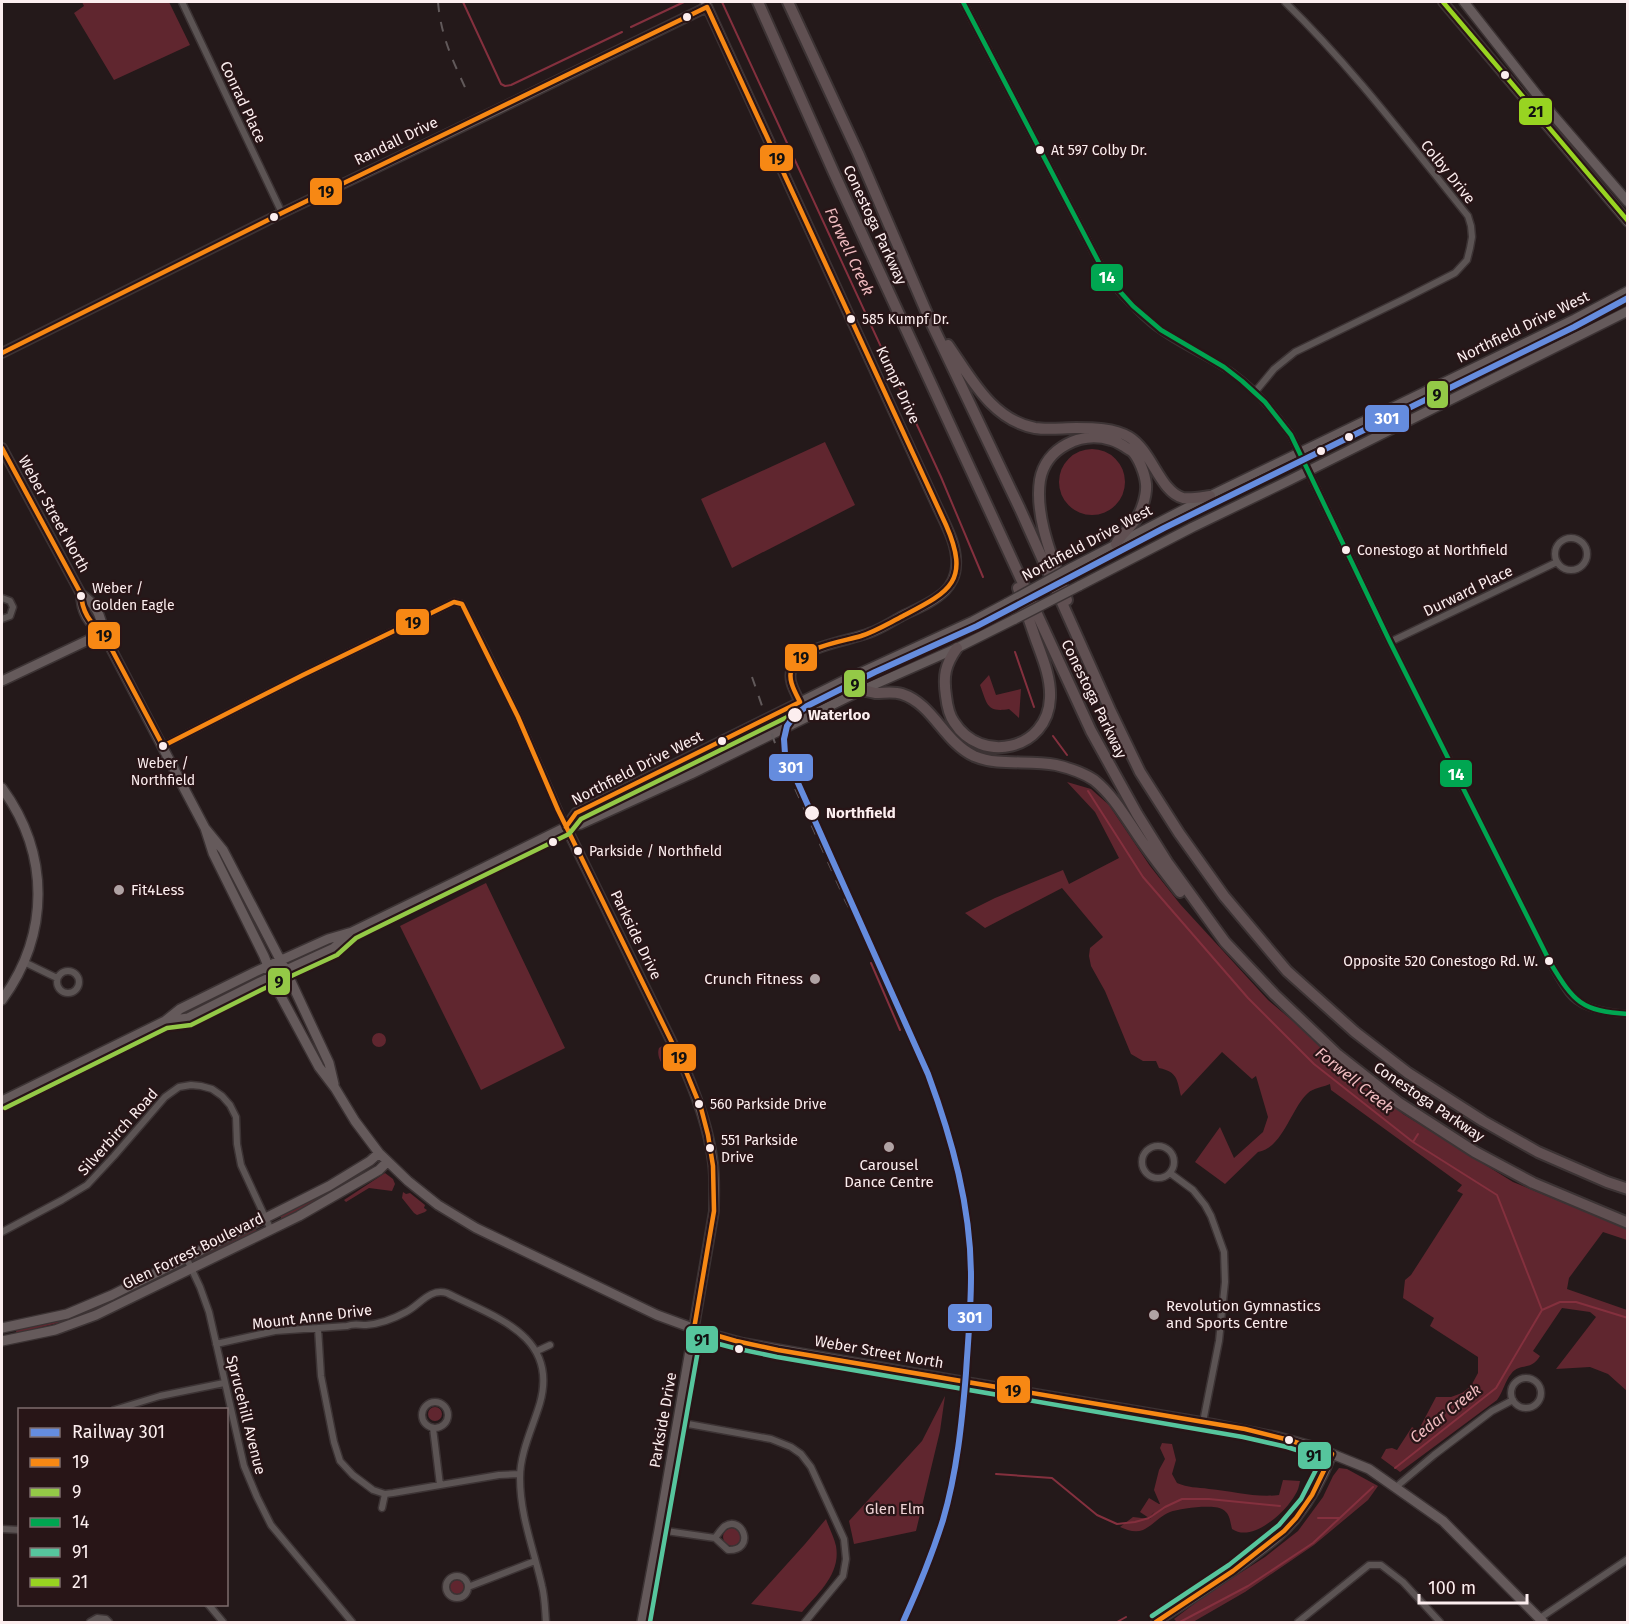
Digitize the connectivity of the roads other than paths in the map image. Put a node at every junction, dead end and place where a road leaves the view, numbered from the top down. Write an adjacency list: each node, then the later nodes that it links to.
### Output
1 (182, 2): 10 (street, Conrad Place)
2 (758, 2): 21 (highway, Conestoga Parkway)
3 (788, 2): 14 (highway, Conestoga Parkway)
4 (963, 2): 16 (street)
5 (1285, 2): 16 (street, Colby Drive)
6 (1443, 2): 11 (main road)
7 (1464, 2): 9 (main road)
8 (706, 4): 10 (main road, Randall Drive); 32 (main road, Kumpf Drive)
9 (1628, 202)
10 (282, 213): 15 (main road, Randall Drive)
11 (1628, 222)
12 (1628, 291): 18 (main road, Northfield Drive West)
13 (1628, 311): 19 (main road, Northfield Drive West)
14 (929, 318): 20 (highway); 29 (highway, Conestoga Parkway)
15 (2, 352)
16 (1255, 392): 18 (street)
17 (2, 448): 26 (main road, Weber Street North)
18 (1300, 453): 19 (street); 20 (main road, Northfield Drive West)
19 (1308, 471): 27 (street); 28 (main road, Northfield Drive West, bridge)
20 (1210, 496): 22 (main road, Northfield Drive West)
21 (997, 528): 28 (highway); 41 (highway, Conestoga Parkway)
22 (1116, 544): 29 (highway); 32 (main road, Northfield Drive West, bridge)
23 (1557, 562): 23 (street); 27 (street, Durward Place)
24 (2, 598): 25 (street)
25 (2, 619)
26 (103, 633): 30 (main road); 35 (main road, Weber Street North)
27 (1390, 642): 50 (street)
28 (957, 648): 31 (main road, Northfield Drive West)
29 (1086, 657): 57 (highway, Conestoga Parkway)
30 (2, 681)
31 (862, 690): 34 (main road, Northfield Drive West); 41 (highway)
32 (800, 702): 33 (main road, Northfield Drive West)
33 (748, 728): 34 (main road); 36 (main road, Northfield Drive West)
34 (756, 743): 37 (main road, Northfield Drive West)
35 (163, 746): 39 (street, Parkside Drive); 40 (main road, Weber Street North)
36 (664, 770): 37 (main road); 39 (main road, Northfield Drive West)
37 (678, 780): 39 (main road, Northfield Drive West)
38 (2, 788): 44 (main road)
39 (566, 826): 42 (main road, Northfield Drive West); 66 (main road, Parkside Drive)
40 (205, 828): 43 (main road, Weber Street North); 45 (main road, Weber Street North)
41 (1207, 917): 59 (highway, Conestoga Parkway)
42 (352, 932): 43 (main road, Northfield Drive West); 46 (main road, Northfield Drive West)
43 (280, 960): 45 (main road, Northfield Drive West); 46 (main road, Weber Street North)
44 (24, 962): 48 (street); 49 (main road)
45 (268, 966): 47 (main road, Weber Street North); 51 (main road, Northfield Drive West)
46 (286, 971): 47 (main road, Northfield Drive West); 52 (main road, Weber Street North)
47 (272, 977): 51 (main road, Northfield Drive West); 52 (main road, Weber Street North)
48 (57, 978)
49 (2, 1000)
50 (1628, 1014)
51 (165, 1021): 53 (main road, Northfield Drive West)
52 (334, 1088): 54 (main road, Weber Street North)
53 (2, 1101)
54 (379, 1153): 55 (main road, Weber Street North); 58 (main road, Glen Forrest Boulevard)
55 (387, 1162): 60 (main road, Glen Forrest Boulevard); 66 (main road, Weber Street North)
56 (1170, 1173): 56 (street); 75 (street)
57 (1628, 1189)
58 (265, 1218): 60 (street, Silverbirch Road); 61 (street, Silverbirch Road); 62 (main road, Glen Forrest Boulevard)
59 (1628, 1223)
60 (271, 1230): 63 (main road, Glen Forrest Boulevard)
61 (2, 1232)
62 (186, 1257): 63 (street, Sprucehill Avenue); 65 (main road, Glen Forrest Boulevard)
63 (192, 1270): 67 (main road, Glen Forrest Boulevard); 68 (street, Sprucehill Avenue)
64 (318, 1328): 68 (street, Mount Anne Drive); 70 (street, Mount Anne Drive); 81 (street)
65 (2, 1329): 67 (street)
66 (694, 1329): 74 (main road, Parkside Drive); 75 (main road, Weber Street North)
67 (3, 1341)
68 (216, 1344): 71 (street, Sprucehill Avenue)
69 (550, 1345): 70 (street)
70 (537, 1351): 78 (street)
71 (224, 1383): 73 (street); 95 (street, Sprucehill Avenue)
72 (1513, 1400): 72 (street); 80 (street)
73 (121, 1408)
74 (677, 1422): 85 (main road, Parkside Drive); 98 (street)
75 (1203, 1422): 77 (main road, Weber Street North)
76 (433, 1428): 76 (street); 79 (street)
77 (1332, 1454): 80 (main road, Weber Street North); 99 (main road)
78 (520, 1474): 79 (street); 88 (street)
79 (440, 1485): 81 (street)
80 (1396, 1487): 91 (main road, Weber Street North)
81 (385, 1494): 82 (street)
82 (382, 1508)
83 (2, 1530): 84 (street)
84 (18, 1530)
85 (659, 1530): 86 (street); 97 (main road, Parkside Drive)
86 (715, 1538): 86 (street)
87 (1628, 1559): 91 (street)
88 (535, 1561): 89 (street); 96 (street)
89 (468, 1587)
90 (209, 1606): 94 (street)
91 (1542, 1621)
92 (90, 1623): 93 (street)
93 (110, 1623)
94 (223, 1623)
95 (352, 1623)
96 (546, 1623)
97 (642, 1623)
98 (805, 1623)
99 (1156, 1623)
100 (1298, 1623): 101 (street)
101 (1440, 1623)

